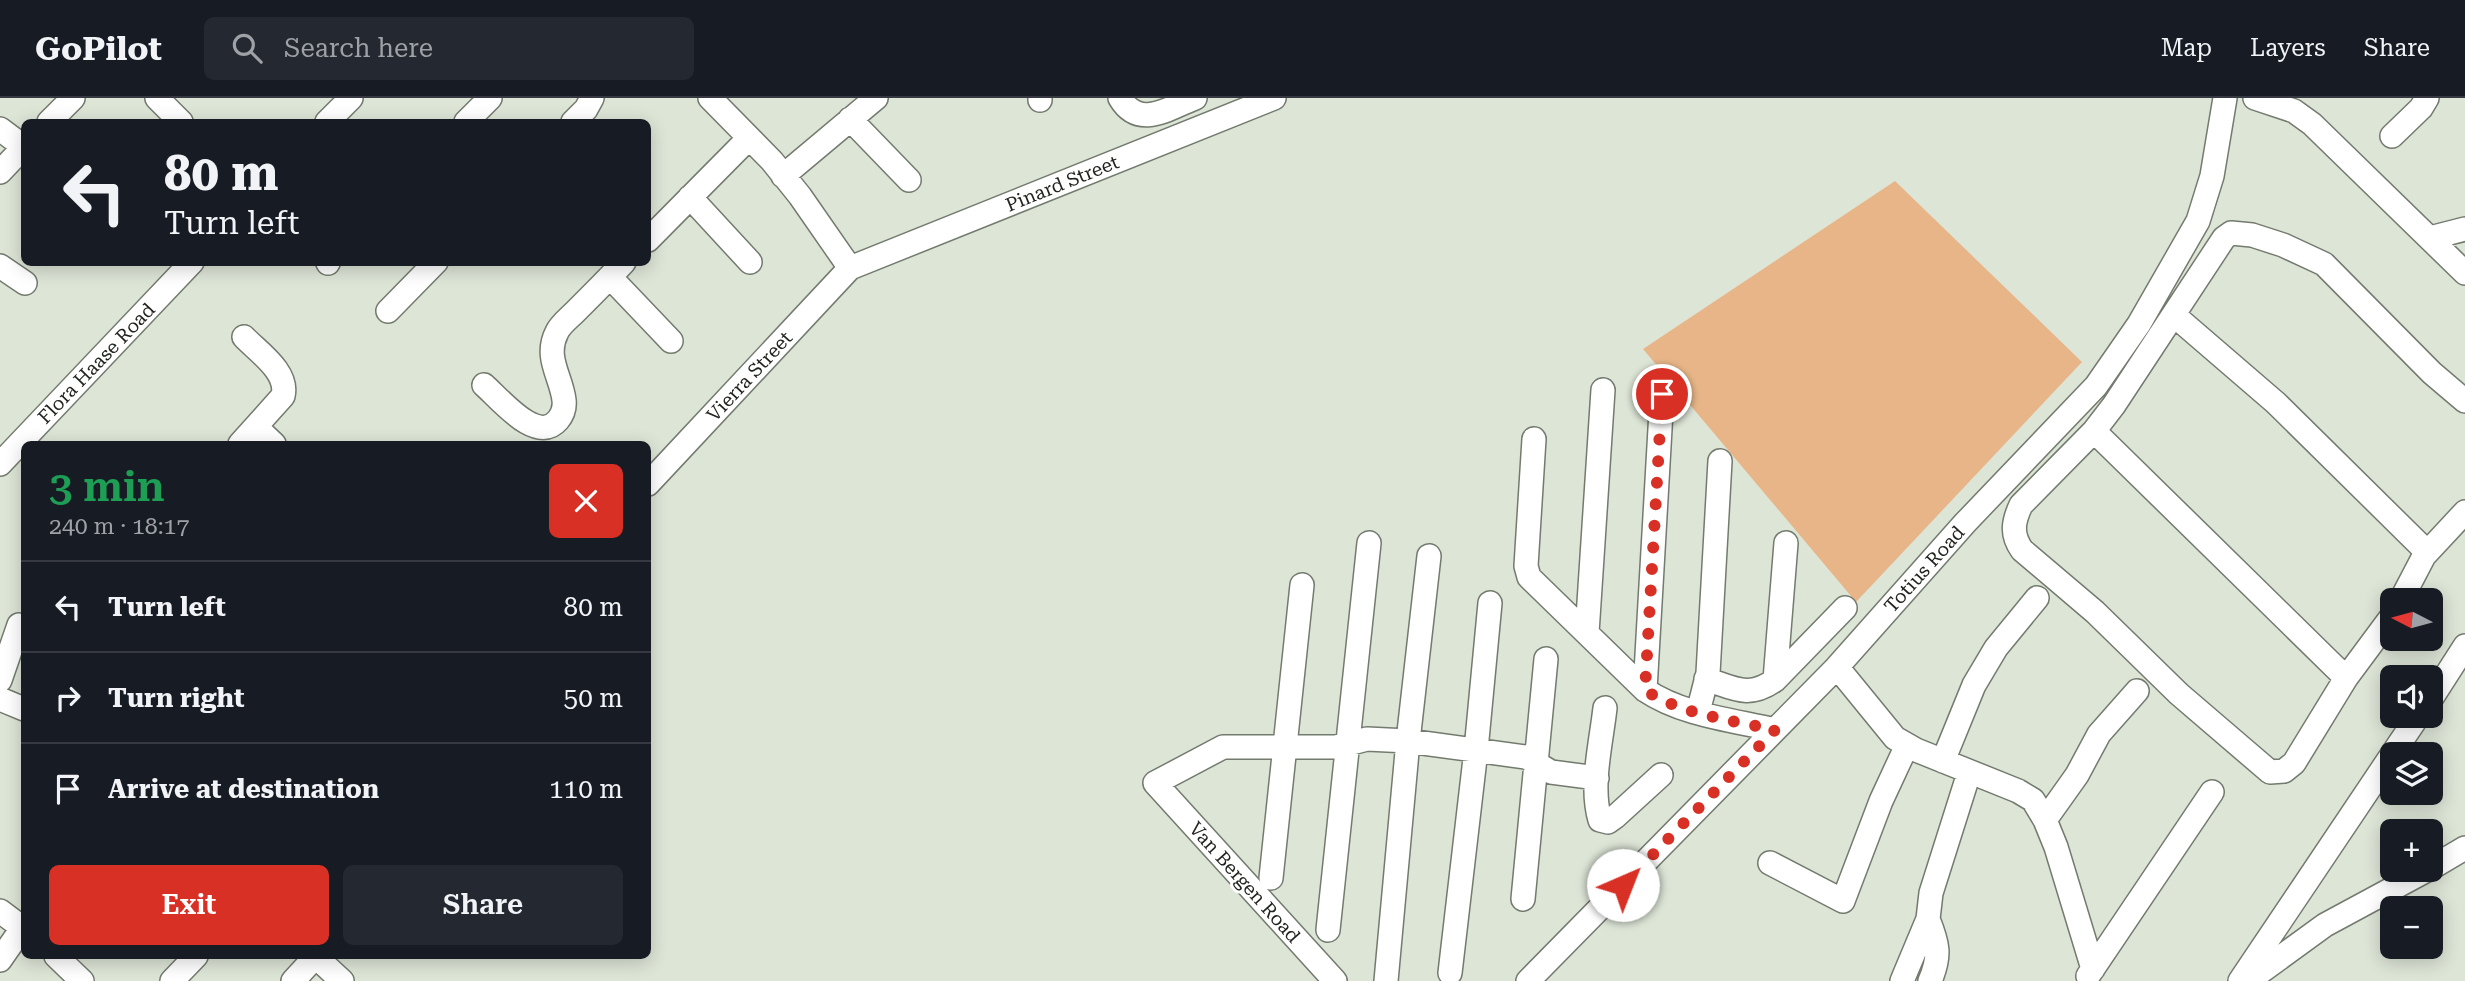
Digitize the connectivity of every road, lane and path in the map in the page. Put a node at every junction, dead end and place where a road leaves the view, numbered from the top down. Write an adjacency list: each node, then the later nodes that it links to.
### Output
1 (73, 98): 14 (street)
2 (157, 98): 15 (street)
3 (351, 98): 16 (street)
4 (491, 98): 17 (street)
5 (592, 98): 18 (street)
6 (710, 98): 22 (street)
7 (876, 98): 19 (street)
8 (1120, 98): 9 (street)
9 (1195, 98)
10 (1274, 98): 36 (street, Pinard Street)
11 (2225, 98): 73 (street, Totius Road)
12 (2255, 98): 31 (street)
13 (2427, 98): 21 (street)
14 (52, 119)
15 (178, 119)
16 (330, 119)
17 (469, 119)
18 (576, 119)
19 (850, 119): 26 (street); 27 (street)
20 (0, 129): 23 (street)
21 (2392, 136)
22 (750, 138): 26 (street); 28 (street)
23 (21, 145)
24 (21, 150): 25 (street)
25 (0, 172)
26 (783, 176): 36 (street)
27 (909, 180)
28 (690, 197): 30 (street); 32 (street)
29 (2465, 229): 31 (street)
30 (651, 237)
31 (2430, 238): 38 (street)
32 (750, 262)
33 (0, 266): 39 (street)
34 (188, 266): 51 (street, Flora Haase Road)
35 (432, 266): 40 (street)
36 (850, 268): 57 (street, Vierra Street)
37 (617, 270): 43 (street); 44 (street)
38 (2465, 272)
39 (25, 283)
40 (388, 311)
41 (2175, 316): 47 (street); 49 (street); 61 (street)
42 (244, 337): 48 (street)
43 (671, 341)
44 (484, 385)
45 (1603, 390): 70 (street)
46 (1662, 394): 79 (street)
47 (2465, 401)
48 (256, 427): 52 (street); 53 (street)
49 (2094, 430): 74 (street); 74 (street)
50 (1534, 439): 70 (street)
51 (22, 441)
52 (243, 441)
53 (271, 441)
54 (21, 442): 56 (street, Flora Haase Road)
55 (1720, 461): 76 (street)
56 (0, 464)
57 (651, 481)
58 (2465, 512): 61 (street)
59 (1786, 542): 77 (street)
60 (1369, 543): 88 (street)
61 (2427, 552): 64 (street)
62 (1429, 556): 87 (street)
63 (1302, 585): 90 (street)
64 (2408, 588)
65 (2037, 598): 93 (street)
66 (1490, 603): 91 (street)
67 (1845, 608): 77 (street)
68 (19, 625): 75 (street)
69 (2380, 632): 74 (street)
70 (1587, 634): 79 (street)
71 (2465, 646): 78 (street)
72 (1546, 659): 92 (street)
73 (1837, 667): 86 (street, Totius Road); 89 (street)
74 (2346, 678)
75 (0, 680)
76 (1706, 680): 77 (street); 84 (street)
77 (1775, 680)
78 (2443, 680)
79 (1645, 690): 84 (street)
80 (2137, 691): 98 (street)
81 (0, 699): 82 (street)
82 (21, 708)
83 (1605, 708): 96 (street)
84 (1698, 712): 86 (street)
85 (2409, 728): 126 (street)
86 (1775, 730): 123 (street, Totius Road)
87 (1408, 741): 88 (street); 91 (street); 122 (street)
88 (1347, 745): 90 (street); 108 (street)
89 (1907, 745): 93 (street); 101 (street)
90 (1286, 747): 102 (street); 121 (street, Van Bergen Road)
91 (1476, 750): 92 (street); 115 (street)
92 (1536, 761): 96 (street); 104 (street)
93 (1944, 761): 94 (street)
94 (1969, 773): 98 (street); 106 (street)
95 (1661, 775): 96 (street)
96 (1597, 778)
97 (2212, 792): 116 (street)
98 (2045, 820): 116 (street)
99 (2465, 848): 100 (street)
100 (2443, 861)
101 (1770, 863)
102 (1271, 878)
103 (2405, 882): 127 (street)
104 (1523, 899)
105 (0, 911): 107 (street)
106 (1928, 919): 124 (street); 125 (street)
107 (21, 926)
108 (1328, 930)
109 (21, 932): 114 (street)
110 (59, 959): 117 (street)
111 (193, 959): 118 (street)
112 (312, 959): 119 (street)
113 (318, 959): 120 (street)
114 (0, 960)
115 (1450, 973)
116 (2088, 975)
117 (82, 981)
118 (172, 981)
119 (293, 981)
120 (342, 981)
121 (1335, 981)
122 (1386, 981)
123 (1528, 981)
124 (1902, 981)
125 (1930, 981)
126 (2240, 981)
127 (2248, 981)

